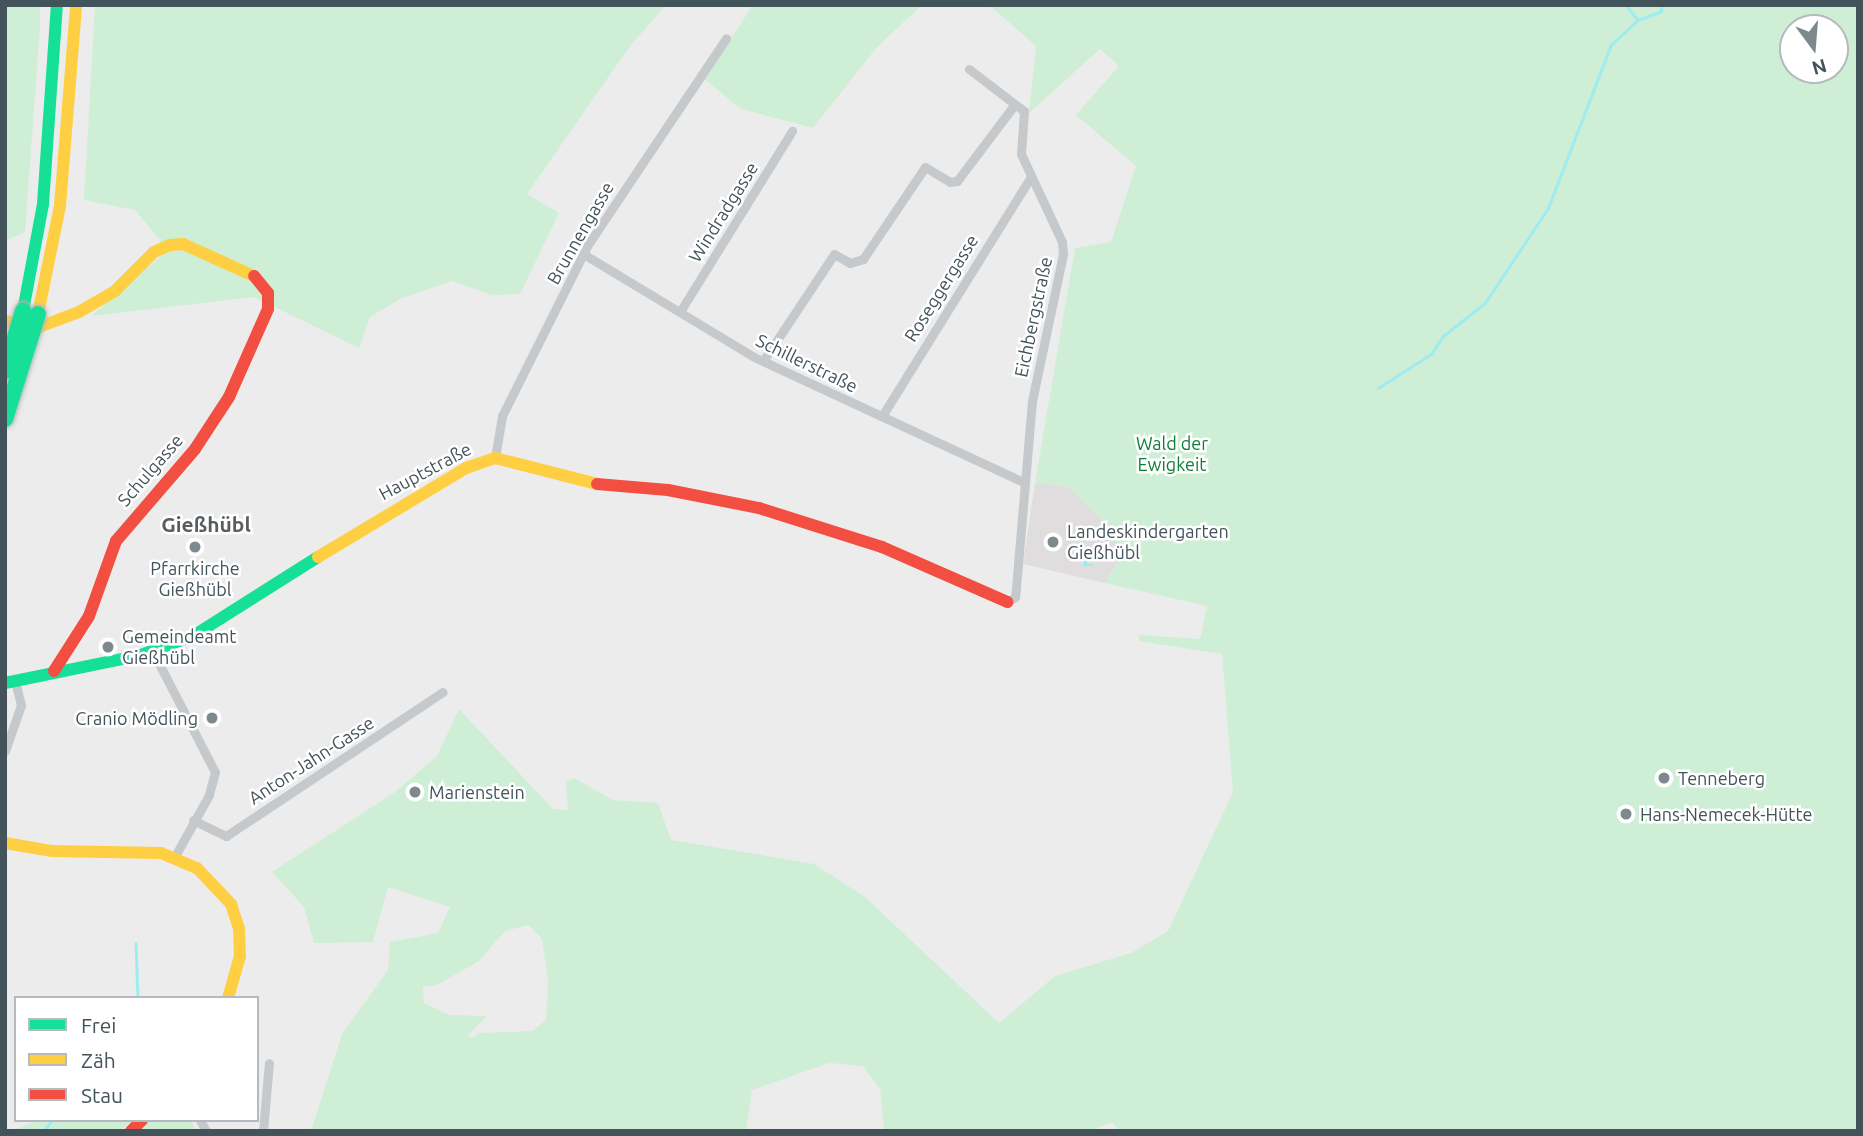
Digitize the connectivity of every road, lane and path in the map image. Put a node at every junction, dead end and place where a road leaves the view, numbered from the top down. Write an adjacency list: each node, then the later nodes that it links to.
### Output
1 (57, 5): 10 (main road)
2 (76, 5): 10 (main road)
3 (726, 38): 8 (street, Brunnengasse)
4 (969, 69): 5 (street)
5 (1015, 104): 7 (street, Eichbergstraße); 12 (street)
6 (792, 131): 9 (street, Windradgasse)
7 (1031, 177): 14 (street, Roseggergasse); 17 (street, Eichbergstraße)
8 (584, 255): 9 (street, Schillerstraße); 16 (street, Brunnengasse)
9 (681, 310): 12 (street, Schillerstraße)
10 (31, 313): 13 (main road, bridge); 15 (main road, bridge)
11 (5, 321): 20 (main road, Schulgasse)
12 (763, 361): 14 (street, Schillerstraße)
13 (5, 371)
14 (882, 416): 17 (street, Schillerstraße)
15 (5, 419)
16 (495, 458): 18 (main road, Hauptstraße); 19 (main road, Hauptstraße)
17 (1025, 483): 18 (street, Eichbergstraße)
18 (1007, 602)
19 (153, 652): 20 (main road, Hauptstraße); 24 (street)
20 (54, 671): 21 (main road, Hauptstraße)
21 (10, 682): 23 (street)
22 (443, 692): 24 (street, Anton-Jahn-Gasse)
23 (5, 751)
24 (193, 820): 26 (street)
25 (5, 843): 26 (main road)
26 (175, 856): 27 (main road)
27 (230, 995)
28 (269, 1063): 29 (street)
29 (264, 1131)

